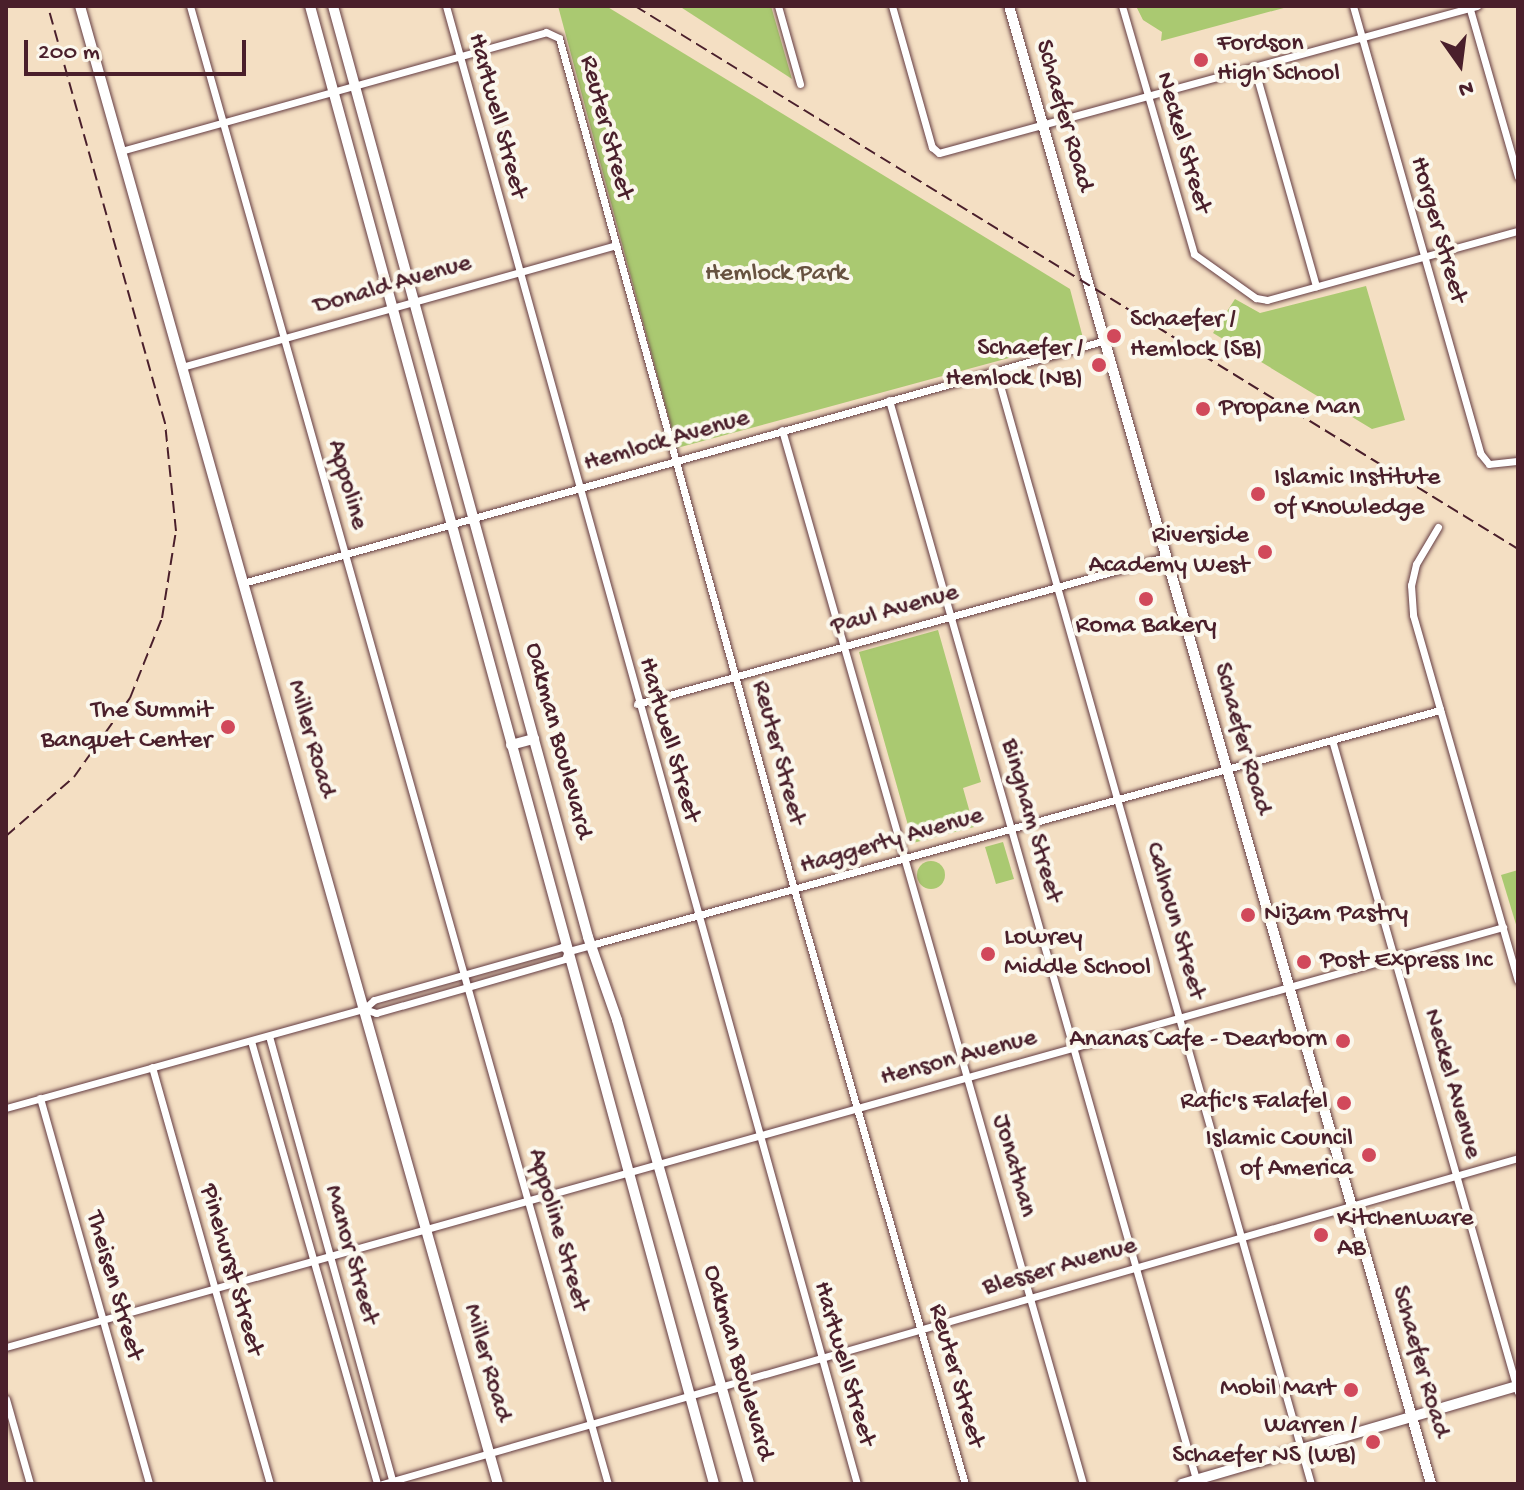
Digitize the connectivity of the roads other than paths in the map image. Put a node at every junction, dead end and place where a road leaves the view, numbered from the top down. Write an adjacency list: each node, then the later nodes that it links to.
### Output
1 (80, 6): 21 (street, Miller Road)
2 (190, 6): 19 (street, Appoline)
3 (310, 6): 17 (street, Oakman Boulevard)
4 (333, 6): 16 (street, Oakman Boulevard)
5 (446, 6): 13 (street, Hartwell Street)
6 (778, 6): 15 (street)
7 (892, 6): 20 (street)
8 (1009, 6): 20 (street, Schaefer Road)
9 (1122, 6): 18 (street, Neckel Street)
10 (1353, 6): 12 (street, Horger Street)
11 (1472, 7): 12 (street); 22 (street)
12 (1362, 37): 14 (street); 25 (street, Horger Street)
13 (460, 56): 16 (street); 24 (street, Reuter Street); 26 (street, Hartwell Street)
14 (1254, 67): 18 (street); 27 (street)
15 (800, 84)
16 (355, 85): 17 (street); 28 (street, Oakman Boulevard)
17 (334, 92): 19 (street); 29 (street, Oakman Boulevard)
18 (1148, 97): 20 (street); 27 (street, Neckel Street)
19 (223, 122): 21 (street); 30 (street, Appoline)
20 (1044, 125): 31 (street, Schaefer Road)
21 (121, 151): 32 (street, Miller Road)
22 (1518, 177)
23 (1518, 231): 25 (street)
24 (616, 245): 26 (street, Donald Avenue); 36 (street, Reuter Street)
25 (1424, 257): 27 (street); 37 (street, Horger Street)
26 (518, 272): 28 (street, Donald Avenue); 38 (street, Hartwell Street)
27 (1316, 286)
28 (414, 302): 29 (street, Donald Avenue); 39 (street, Oakman Boulevard)
29 (392, 307): 30 (street, Donald Avenue); 40 (street, Oakman Boulevard)
30 (284, 338): 32 (street, Donald Avenue); 42 (street, Appoline)
31 (1103, 341): 33 (street, Hemlock Avenue); 43 (street, Schaefer Road)
32 (182, 367): 44 (street, Miller Road)
33 (996, 371): 34 (street, Hemlock Avenue); 45 (street, Calhoun Street)
34 (889, 400): 35 (street, Hemlock Avenue); 46 (street, Bingham Street)
35 (782, 430): 36 (street, Hemlock Avenue); 47 (street, Jonathan)
36 (675, 461): 38 (street, Hemlock Avenue); 48 (street, Reuter Street)
37 (1518, 461)
38 (577, 488): 39 (street, Hemlock Avenue); 49 (street, Hartwell Street)
39 (473, 518): 40 (street, Hemlock Avenue); 51 (street, Oakman Boulevard)
40 (451, 524): 42 (street, Hemlock Avenue); 53 (street, Oakman Boulevard)
41 (1438, 527): 50 (street)
42 (345, 554): 44 (street, Hemlock Avenue); 66 (street, Appoline)
43 (1165, 557): 45 (street, Paul Avenue); 54 (street, Schaefer Road)
44 (243, 583): 72 (street, Miller Road)
45 (1057, 587): 46 (street, Paul Avenue); 55 (street, Calhoun Street)
46 (950, 616): 47 (street, Paul Avenue); 56 (street, Bingham Street)
47 (843, 646): 48 (street, Paul Avenue); 57 (street, Jonathan)
48 (735, 676): 49 (street, Paul Avenue); 58 (street, Reuter Street)
49 (637, 704): 59 (street, Hartwell Street)
50 (1440, 710): 52 (street, Haggerty Avenue); 60 (street)
51 (534, 739): 53 (street); 61 (street, Oakman Boulevard)
52 (1332, 740): 54 (street, Haggerty Avenue); 63 (street, Neckel Avenue)
53 (511, 745): 62 (street, Oakman Boulevard)
54 (1226, 770): 55 (street, Haggerty Avenue); 69 (street, Schaefer Road)
55 (1118, 799): 56 (street, Haggerty Avenue); 73 (street, Calhoun Street)
56 (1011, 829): 57 (street, Haggerty Avenue); 76 (street, Bingham Street)
57 (903, 859): 58 (street, Haggerty Avenue); 78 (street, Jonathan)
58 (794, 890): 59 (street, Haggerty Avenue); 80 (street, Reuter Street)
59 (696, 916): 61 (street, Haggerty Avenue); 82 (street, Hartwell Street)
60 (1503, 927): 63 (street, Henson Avenue); 67 (street)
61 (591, 945): 62 (street, Haggerty Avenue); 84 (street, Oakman Boulevard)
62 (569, 951): 64 (street, Haggerty Avenue); 65 (street, Haggerty Avenue); 85 (street, Oakman Boulevard)
63 (1394, 958): 69 (street, Henson Avenue); 86 (street, Neckel Avenue)
64 (513, 961): 65 (street); 66 (street, Haggerty Avenue)
65 (516, 973): 68 (street, Haggerty Avenue)
66 (464, 975): 68 (street, Appoline); 70 (street, Haggerty Avenue)
67 (1518, 980)
68 (468, 987): 71 (street, Haggerty Avenue); 87 (street, Appoline Street)
69 (1289, 987): 73 (street, Henson Avenue); 88 (street, Schaefer Road)
70 (409, 990): 71 (street); 72 (street, Haggerty Avenue)
71 (412, 1003): 72 (street, Haggerty Avenue)
72 (364, 1009): 74 (street, Haggerty Avenue); 89 (street, Miller Road)
73 (1181, 1018): 76 (street, Henson Avenue); 90 (street, Calhoun Street)
74 (269, 1036): 75 (street, Haggerty Avenue); 91 (street, Manor Street)
75 (251, 1041): 77 (street, Haggerty Avenue); 92 (street, Manor Street)
76 (1075, 1049): 78 (street, Henson Avenue); 93 (street, Bingham Street)
77 (152, 1067): 79 (street, Haggerty Avenue); 94 (street, Pinehurst Street)
78 (967, 1079): 80 (street, Henson Avenue); 95 (street, Jonathan)
79 (40, 1098): 81 (street, Haggerty Avenue); 96 (street, Theisen Street)
80 (857, 1107): 82 (street, Henson Avenue); 97 (street, Reuter Street)
81 (6, 1108)
82 (757, 1134): 84 (street, Henson Avenue); 99 (street, Hartwell Street)
83 (1518, 1158): 86 (street, Blesser Avenue)
84 (657, 1162): 85 (street, Henson Avenue); 100 (street, Oakman Boulevard)
85 (627, 1171): 87 (street, Henson Avenue); 102 (street, Oakman Boulevard)
86 (1457, 1175): 88 (street, Blesser Avenue); 101 (street, Neckel Avenue)
87 (528, 1199): 89 (street, Henson Avenue); 105 (street, Appoline Street)
88 (1351, 1205): 90 (street, Blesser Avenue); 104 (street, Schaefer Road)
89 (426, 1229): 91 (street, Henson Avenue); 107 (street, Miller Road)
90 (1244, 1236): 93 (street, Blesser Avenue); 106 (street, Calhoun Street)
91 (329, 1256): 92 (street); 109 (street, Manor Street)
92 (314, 1260): 94 (street); 113 (street, Manor Street)
93 (1137, 1267): 95 (street, Blesser Avenue); 108 (street, Bingham Street)
94 (215, 1289): 96 (street); 112 (street, Pinehurst Street)
95 (1030, 1297): 97 (street, Blesser Avenue); 120 (street, Jonathan)
96 (102, 1320): 98 (street); 111 (street, Theisen Street)
97 (920, 1329): 99 (street, Blesser Avenue); 119 (street, Reuter Street)
98 (6, 1347)
99 (821, 1358): 100 (street, Blesser Avenue); 118 (street, Hartwell Street)
100 (722, 1387): 102 (street, Blesser Avenue); 117 (street, Oakman Boulevard)
101 (1518, 1388): 104 (street)
102 (690, 1396): 105 (street, Blesser Avenue); 116 (street, Oakman Boulevard)
103 (6, 1399): 110 (street)
104 (1412, 1416): 106 (street); 123 (street, Schaefer Road)
105 (591, 1424): 107 (street, Blesser Avenue); 115 (street, Appoline Street)
106 (1303, 1449): 108 (street); 122 (street, Calhoun Street)
107 (489, 1454): 109 (street, Blesser Avenue); 114 (street, Miller Road)
108 (1197, 1482): 121 (street)
109 (393, 1483): 113 (street, Blesser Avenue)
110 (30, 1484)
111 (149, 1484)
112 (270, 1484)
113 (380, 1484)
114 (498, 1484)
115 (608, 1484)
116 (714, 1484)
117 (749, 1484)
118 (857, 1484)
119 (965, 1484)
120 (1083, 1484)
121 (1182, 1484)
122 (1311, 1484)
123 (1431, 1484)

